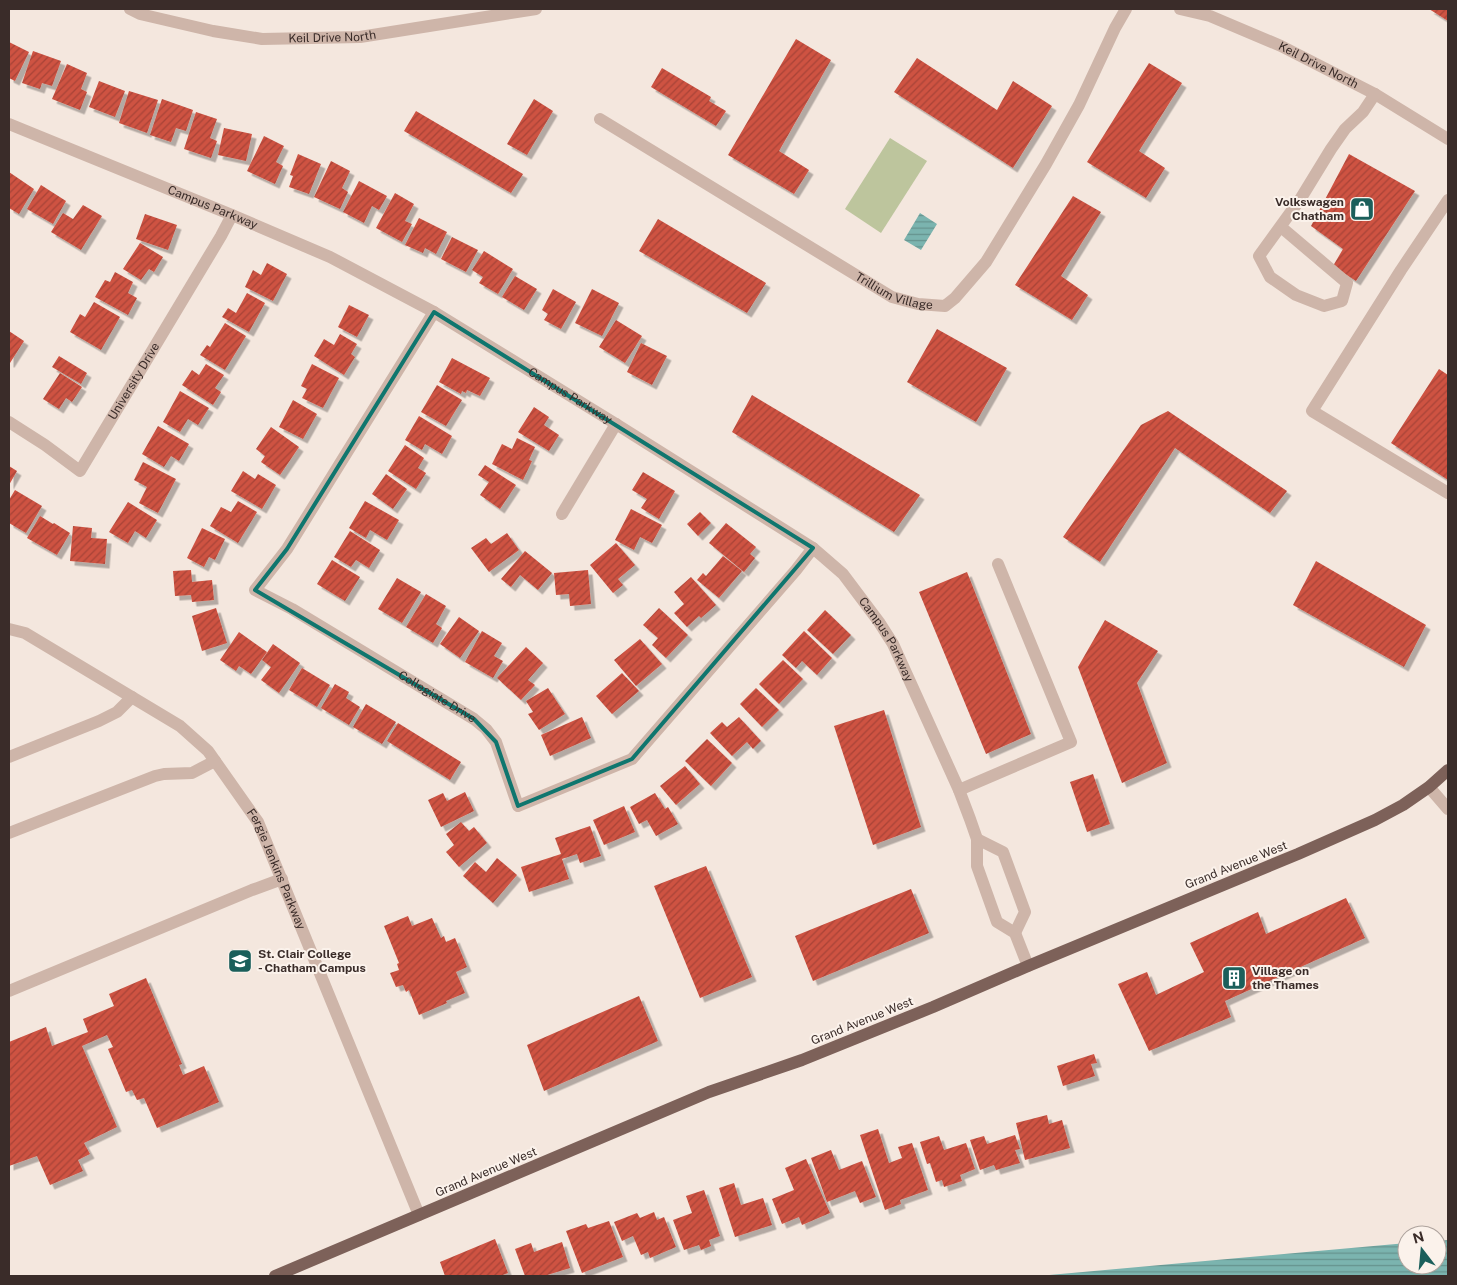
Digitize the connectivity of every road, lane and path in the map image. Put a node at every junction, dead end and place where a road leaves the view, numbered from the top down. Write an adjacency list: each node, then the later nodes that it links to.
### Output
1 (130, 9): 2 (street, Keil Drive North)
2 (536, 9)
3 (1126, 9): 7 (street, Trillium Village)
4 (1180, 9): 5 (street, Keil Drive North)
5 (1211, 12): 6 (street, Keil Drive North)
6 (1375, 94): 9 (street, Keil Drive North); 12 (street)
7 (600, 119)
8 (9, 124): 11 (street, Campus Parkway)
9 (1448, 139)
10 (1448, 200): 16 (street)
11 (232, 215): 13 (street, Campus Parkway); 14 (street, University Drive)
12 (1281, 227): 12 (street)
13 (434, 312): 15 (street, Campus Parkway); 18 (street, Collegiate Drive)
14 (9, 422)
15 (616, 424): 17 (street); 18 (street, Campus Parkway)
16 (1448, 493)
17 (562, 514)
18 (813, 548): 26 (street, Campus Parkway)
19 (998, 564): 26 (street)
20 (9, 629): 21 (street, Fergie Jenkins Parkway)
21 (132, 697): 22 (street); 23 (street, Fergie Jenkins Parkway)
22 (9, 757)
23 (215, 761): 28 (street); 30 (street, Fergie Jenkins Parkway)
24 (1448, 770): 25 (main road, Grand Avenue West)
25 (1429, 787): 27 (street); 32 (main road, Grand Avenue West)
26 (959, 790): 29 (street, Campus Parkway)
27 (1448, 809)
28 (9, 833)
29 (977, 839): 31 (street, Campus Parkway); 31 (street)
30 (282, 879): 33 (street); 34 (street, Fergie Jenkins Parkway)
31 (1015, 933): 32 (street)
32 (1028, 966): 34 (main road, Grand Avenue West)
33 (9, 991)
34 (419, 1215): 35 (main road, Grand Avenue West)
35 (274, 1276)

